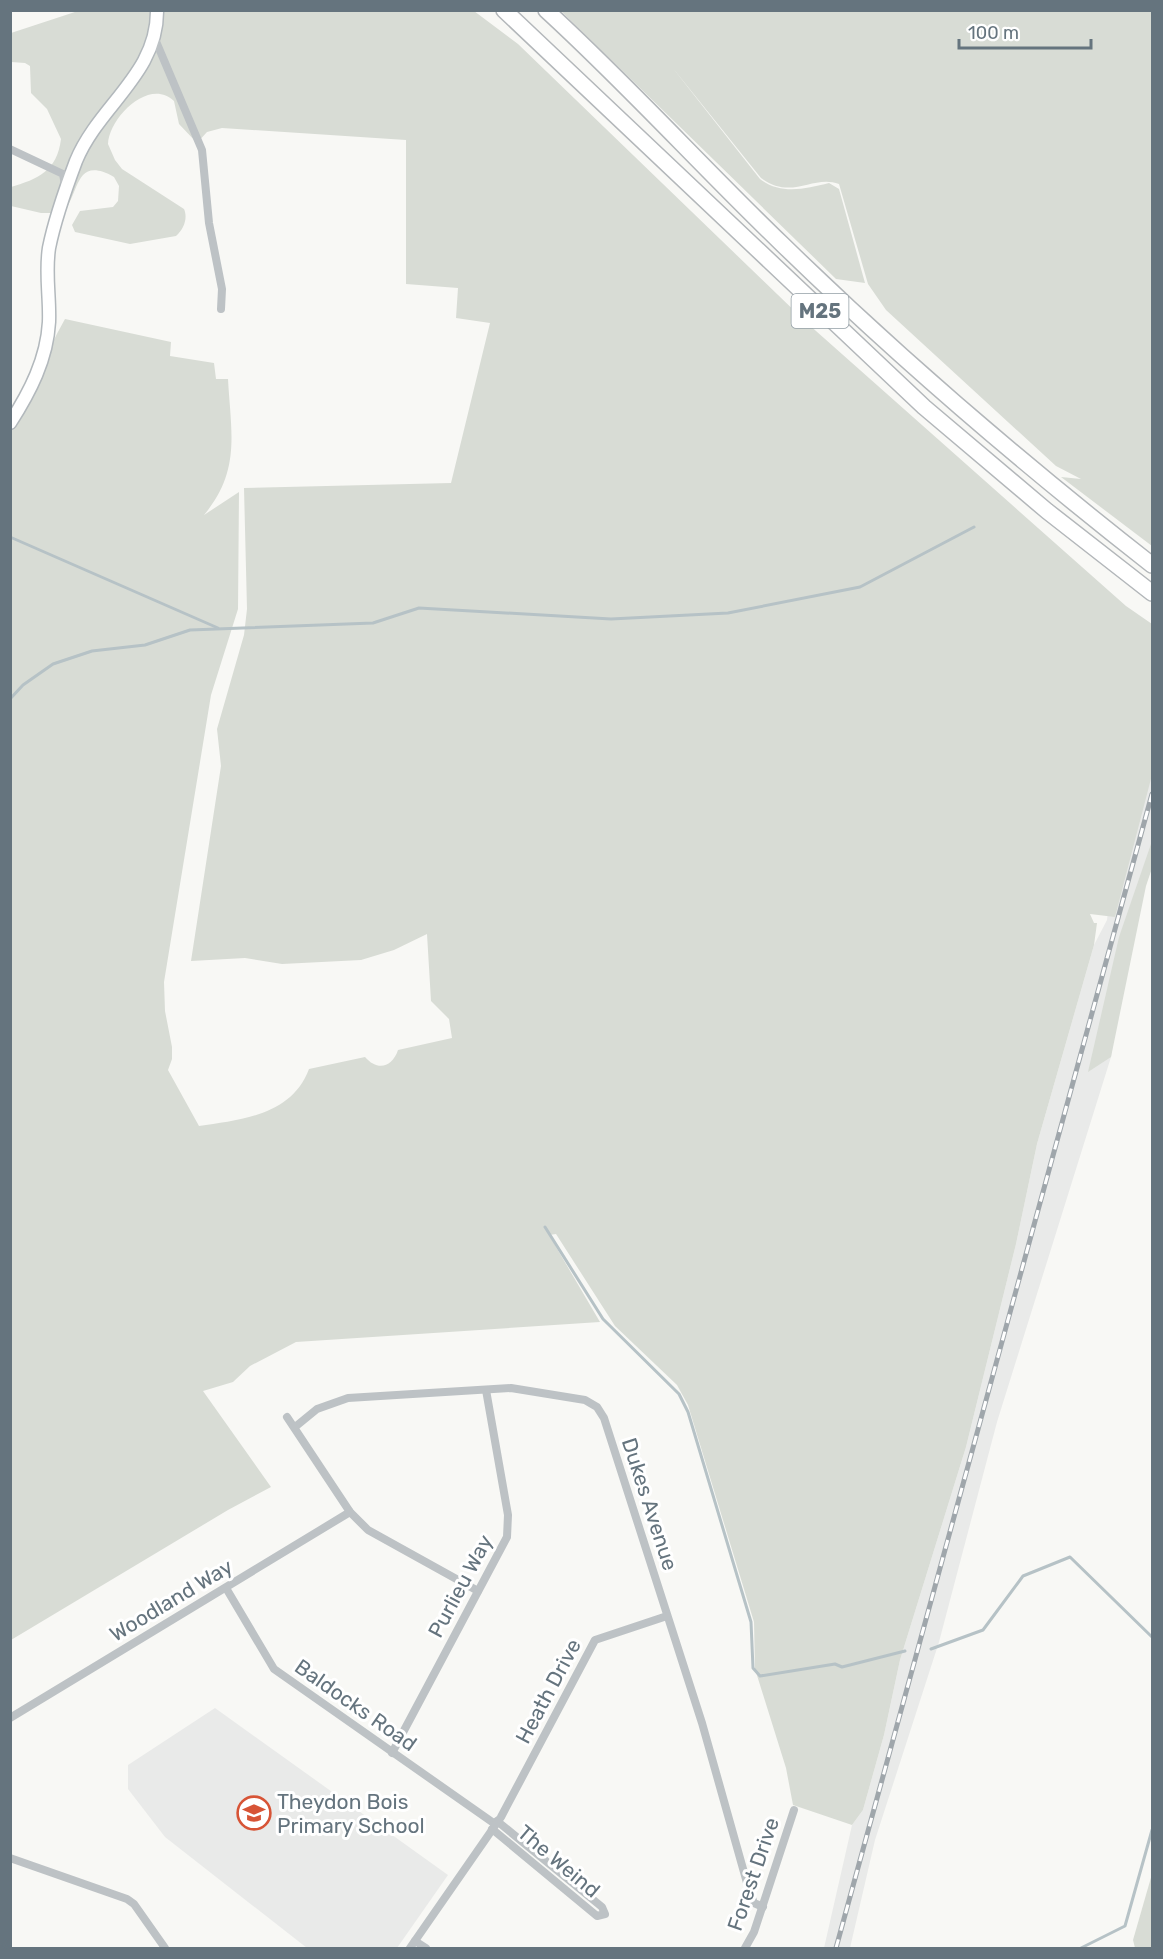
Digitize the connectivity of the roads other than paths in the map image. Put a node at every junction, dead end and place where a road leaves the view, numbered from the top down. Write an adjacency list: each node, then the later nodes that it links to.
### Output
1 (157, 10): 4 (street)
2 (504, 10): 10 (highway, M25)
3 (546, 10): 9 (highway, M25)
4 (155, 39): 6 (street); 7 (street)
5 (10, 149): 6 (street)
6 (65, 198): 8 (street)
7 (221, 309)
8 (10, 423)
9 (1152, 565)
10 (1152, 593)
11 (486, 1390): 13 (street, Dukes Avenue); 16 (street, Purlieu Way); 17 (street, Dukes Avenue)
12 (287, 1417): 13 (street)
13 (295, 1427): 14 (street)
14 (350, 1512): 15 (street, Woodland Way); 16 (street)
15 (226, 1588): 18 (street, Woodland Way); 19 (street, Baldocks Road)
16 (478, 1591): 19 (street, Purlieu Way)
17 (666, 1616): 21 (street, Heath Drive); 23 (street, Dukes Avenue)
18 (10, 1718)
19 (392, 1753): 21 (street, Baldocks Road)
20 (794, 1810): 23 (street, Forest Drive)
21 (495, 1825): 21 (street, The Weind); 24 (street, Heath Drive)
22 (10, 1858): 25 (street)
23 (763, 1907): 27 (street, Forest Drive)
24 (413, 1945): 26 (street)
25 (165, 1948)
26 (426, 1948)
27 (745, 1948)

